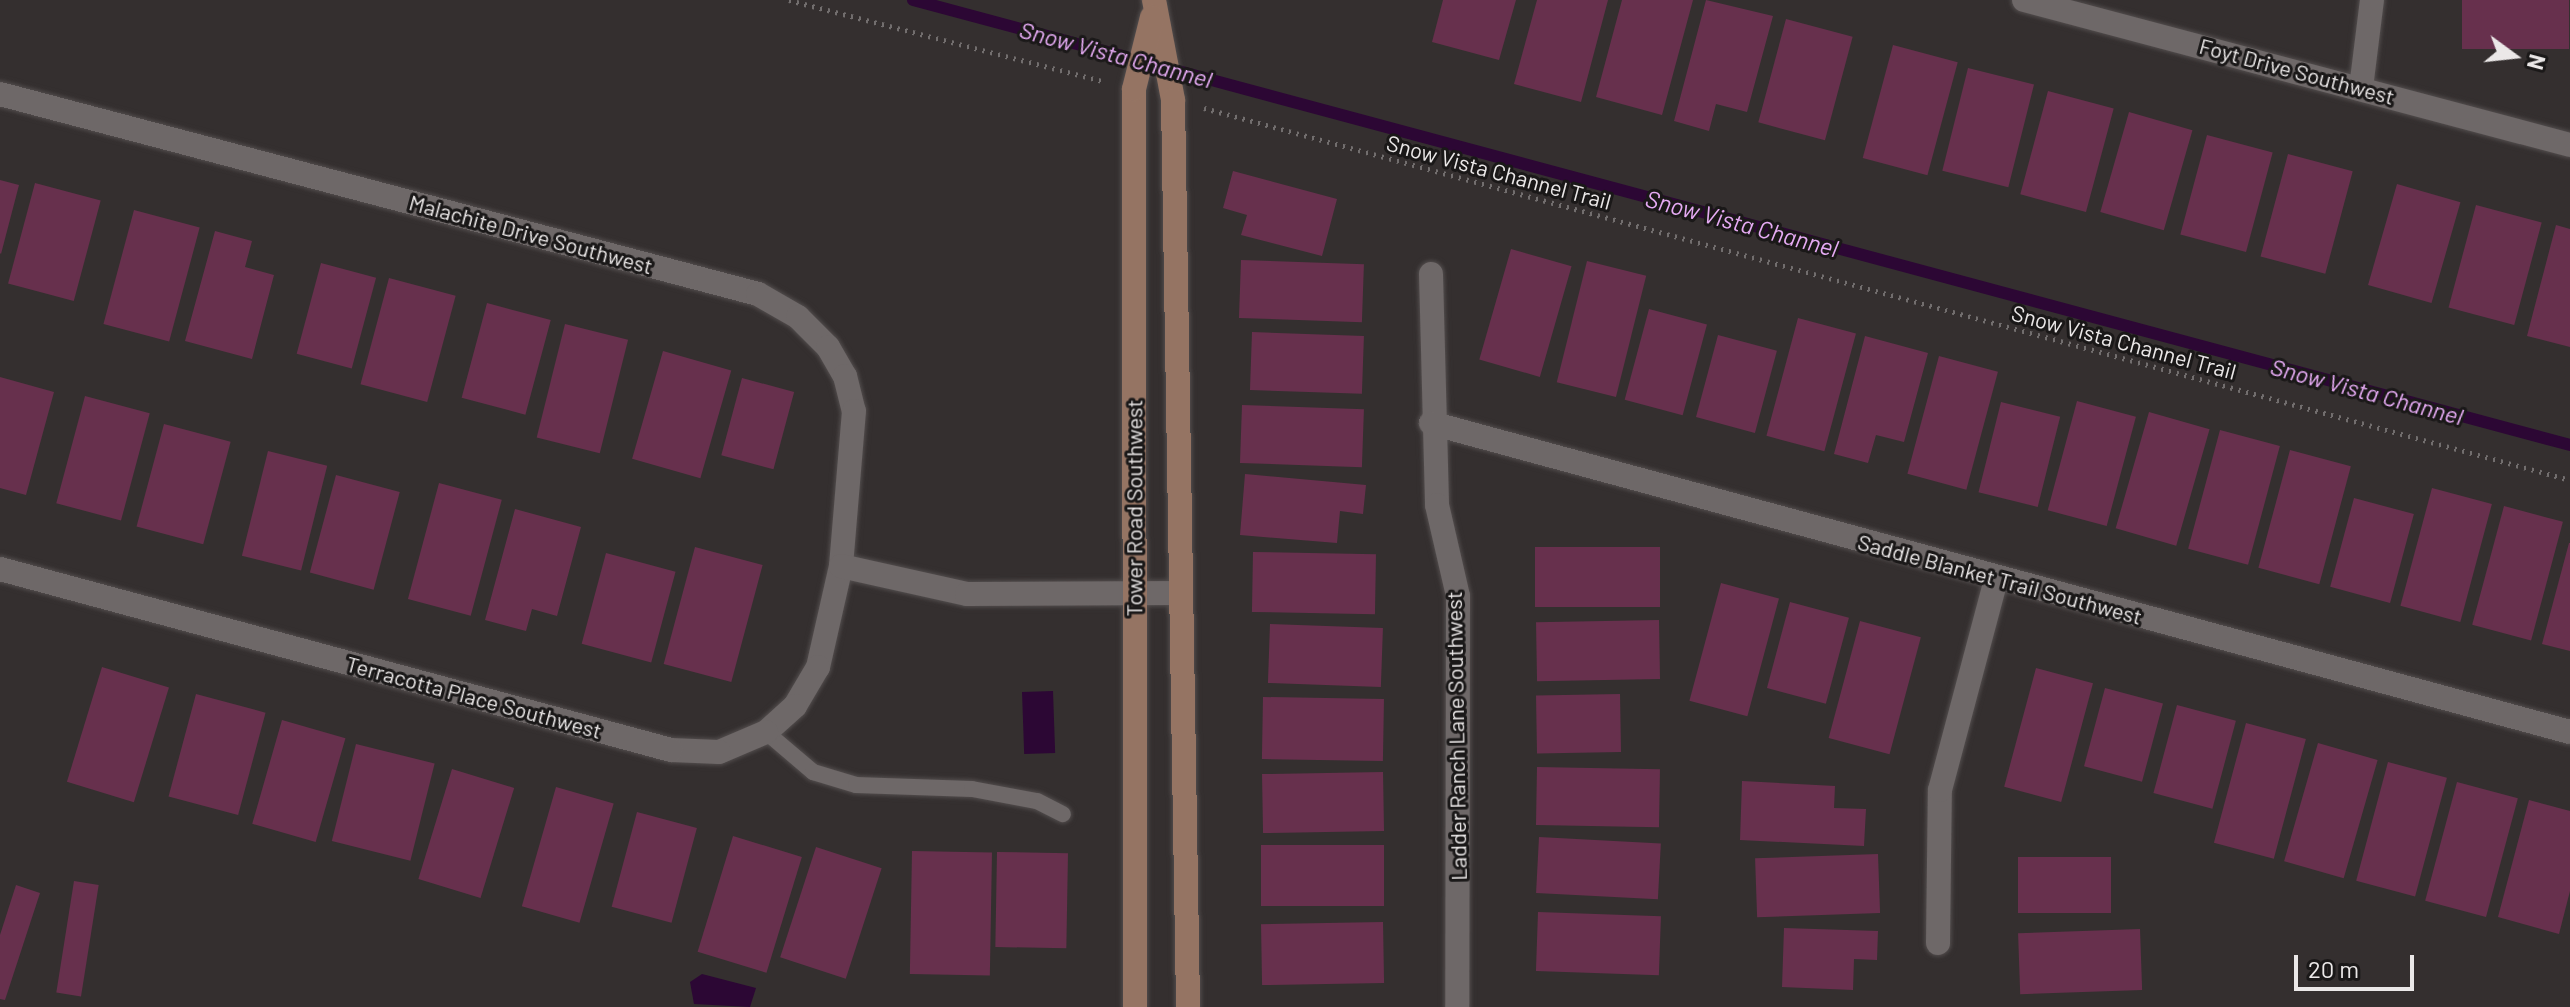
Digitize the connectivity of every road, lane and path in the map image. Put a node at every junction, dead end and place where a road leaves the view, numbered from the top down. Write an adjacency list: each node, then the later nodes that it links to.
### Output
1 (789, 0): 6 (path)
2 (2024, 0): 5 (street, Foyt Drive Southwest)
3 (2372, 0): 5 (street)
4 (1154, 6): 6 (street, Tower Road Southwest); 7 (street, Tower Road Southwest)
5 (2361, 88): 9 (street, Foyt Drive Southwest)
6 (1134, 89): 17 (street, Tower Road Southwest)
7 (1172, 92): 12 (path, Snow Vista Channel Trail); 16 (street, Tower Road Southwest)
8 (0, 94): 13 (street, Malachite Drive Southwest)
9 (2570, 145)
10 (1431, 274): 11 (street, Ladder Ranch Lane Southwest)
11 (1431, 423): 15 (street, Saddle Blanket Trail Southwest); 24 (street, Ladder Ranch Lane Southwest)
12 (2570, 480)
13 (841, 566): 17 (street); 18 (street, Terracotta Place Southwest)
14 (0, 569): 18 (street, Terracotta Place Southwest)
15 (1996, 579): 19 (street, Saddle Blanket Trail Southwest); 21 (street)
16 (1179, 593): 17 (street); 23 (street, Tower Road Southwest)
17 (1133, 594): 22 (street, Tower Road Southwest)
18 (766, 732): 20 (lane)
19 (2570, 732)
20 (1063, 814)
21 (1938, 943)
22 (1135, 1007)
23 (1188, 1007)
24 (1457, 1007)

